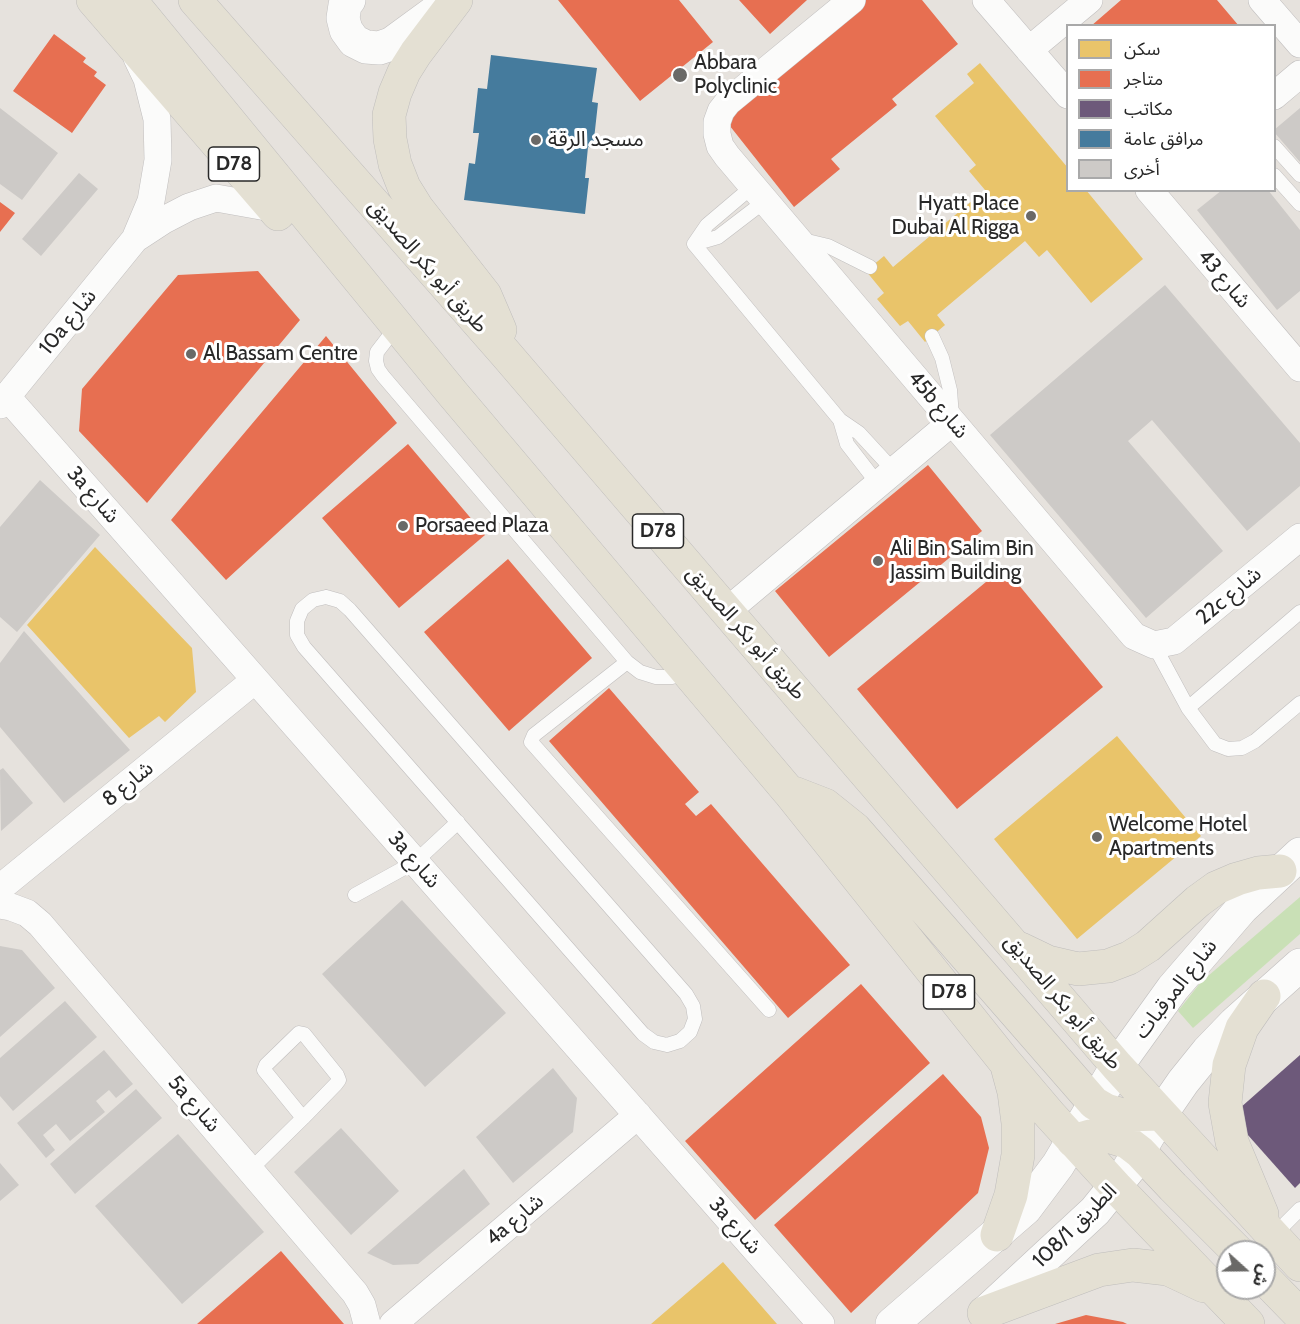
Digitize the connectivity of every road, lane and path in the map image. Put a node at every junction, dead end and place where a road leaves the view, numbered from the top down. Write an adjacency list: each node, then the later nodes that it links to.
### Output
1 (93, 0): 10 (main road, D78)
2 (130, 0): 26 (main road, D78)
3 (195, 0): 28 (main road, طريق أبو بكر الصديق / D78)
4 (349, 0): 5 (street)
5 (454, 0): 28 (main road)
6 (852, 0): 20 (street, 45b شارع)
7 (986, 0): 12 (street)
8 (1089, 0): 12 (street)
9 (1262, 0): 11 (street)
10 (129, 42): 22 (main road, D78); 24 (street, 10a شارع)
11 (1300, 44)
12 (1029, 50): 14 (street)
13 (1300, 74): 15 (street)
14 (1066, 94)
15 (1276, 95)
16 (1276, 147): 17 (lane)
17 (1300, 175)
18 (1276, 176): 21 (lane)
19 (1156, 193): 29 (street, شارع 43)
20 (759, 194): 23 (street, 45b شارع); 31 (lane)
21 (1300, 204)
22 (272, 208): 24 (street, 10a شارع); 26 (main road, D78)
23 (797, 238): 25 (lane); 32 (street, 45b شارع)
24 (135, 239): 30 (street, 10a شارع)
25 (870, 267)
26 (393, 320): 38 (lane); 39 (main road, D78)
27 (932, 336): 32 (lane)
28 (505, 352): 35 (main road, طريق أبو بكر الصديق / D78)
29 (1295, 353)
30 (3, 401): 40 (street, 3a شارع)
31 (840, 420): 33 (lane); 33 (lane)
32 (952, 422): 33 (street); 37 (street, 45b شارع)
33 (886, 478): 35 (street)
34 (1300, 537): 37 (street, 22c شارع)
35 (727, 611): 50 (main road, طريق أبو بكر الصديق / D78)
36 (1300, 612): 42 (lane)
37 (1154, 645): 42 (lane)
38 (627, 662): 39 (lane); 53 (lane)
39 (688, 673): 43 (main road, D78)
40 (255, 680): 45 (street, 3a شارع); 47 (street, شارع 8)
41 (1300, 703): 42 (lane)
42 (1188, 708)
43 (789, 792): 54 (main road, D78); 56 (main road)
44 (458, 822): 44 (lane); 45 (lane)
45 (415, 862): 48 (lane); 58 (street, 3a شارع)
46 (1290, 862): 50 (main road); 55 (street, شارع المرقبات)
47 (0, 888)
48 (355, 895)
49 (0, 905): 62 (street, 5a شارع)
50 (1016, 947): 55 (main road, طريق أبو بكر الصديق / D78)
51 (1300, 965): 52 (street)
52 (1264, 996): 57 (street); 65 (main road)
53 (769, 1010)
54 (1005, 1062): 60 (main road, D78); 66 (main road)
55 (1116, 1066): 56 (street, شارع المرقبات); 57 (main road, طريق أبو بكر الصديق / D78)
56 (1094, 1103): 57 (main road); 60 (street, شارع المرقبات)
57 (1161, 1114): 61 (street, 108/1 الطريق); 65 (main road, طريق أبو بكر الصديق / D78)
58 (638, 1115): 74 (street, 4a شارع); 75 (street, 3a شارع)
59 (303, 1118): 59 (lane); 62 (lane)
60 (1073, 1141): 61 (main road); 63 (main road, D78); 66 (street)
61 (1140, 1152): 63 (street, 108/1 الطريق); 67 (main road)
62 (250, 1170): 73 (street, 5a شارع)
63 (1116, 1187): 70 (main road, D78); 72 (street, 108/1 الطريق)
64 (1300, 1209): 65 (lane)
65 (1270, 1233): 68 (main road, طريق أبو بكر الصديق / D78)
66 (997, 1235): 76 (street)
67 (1226, 1240)
68 (1300, 1264)
69 (1276, 1290): 71 (main road)
70 (1239, 1314): 72 (main road)
71 (1300, 1315)
72 (979, 1319)
73 (367, 1324)
74 (393, 1324)
75 (821, 1324)
76 (892, 1324)

